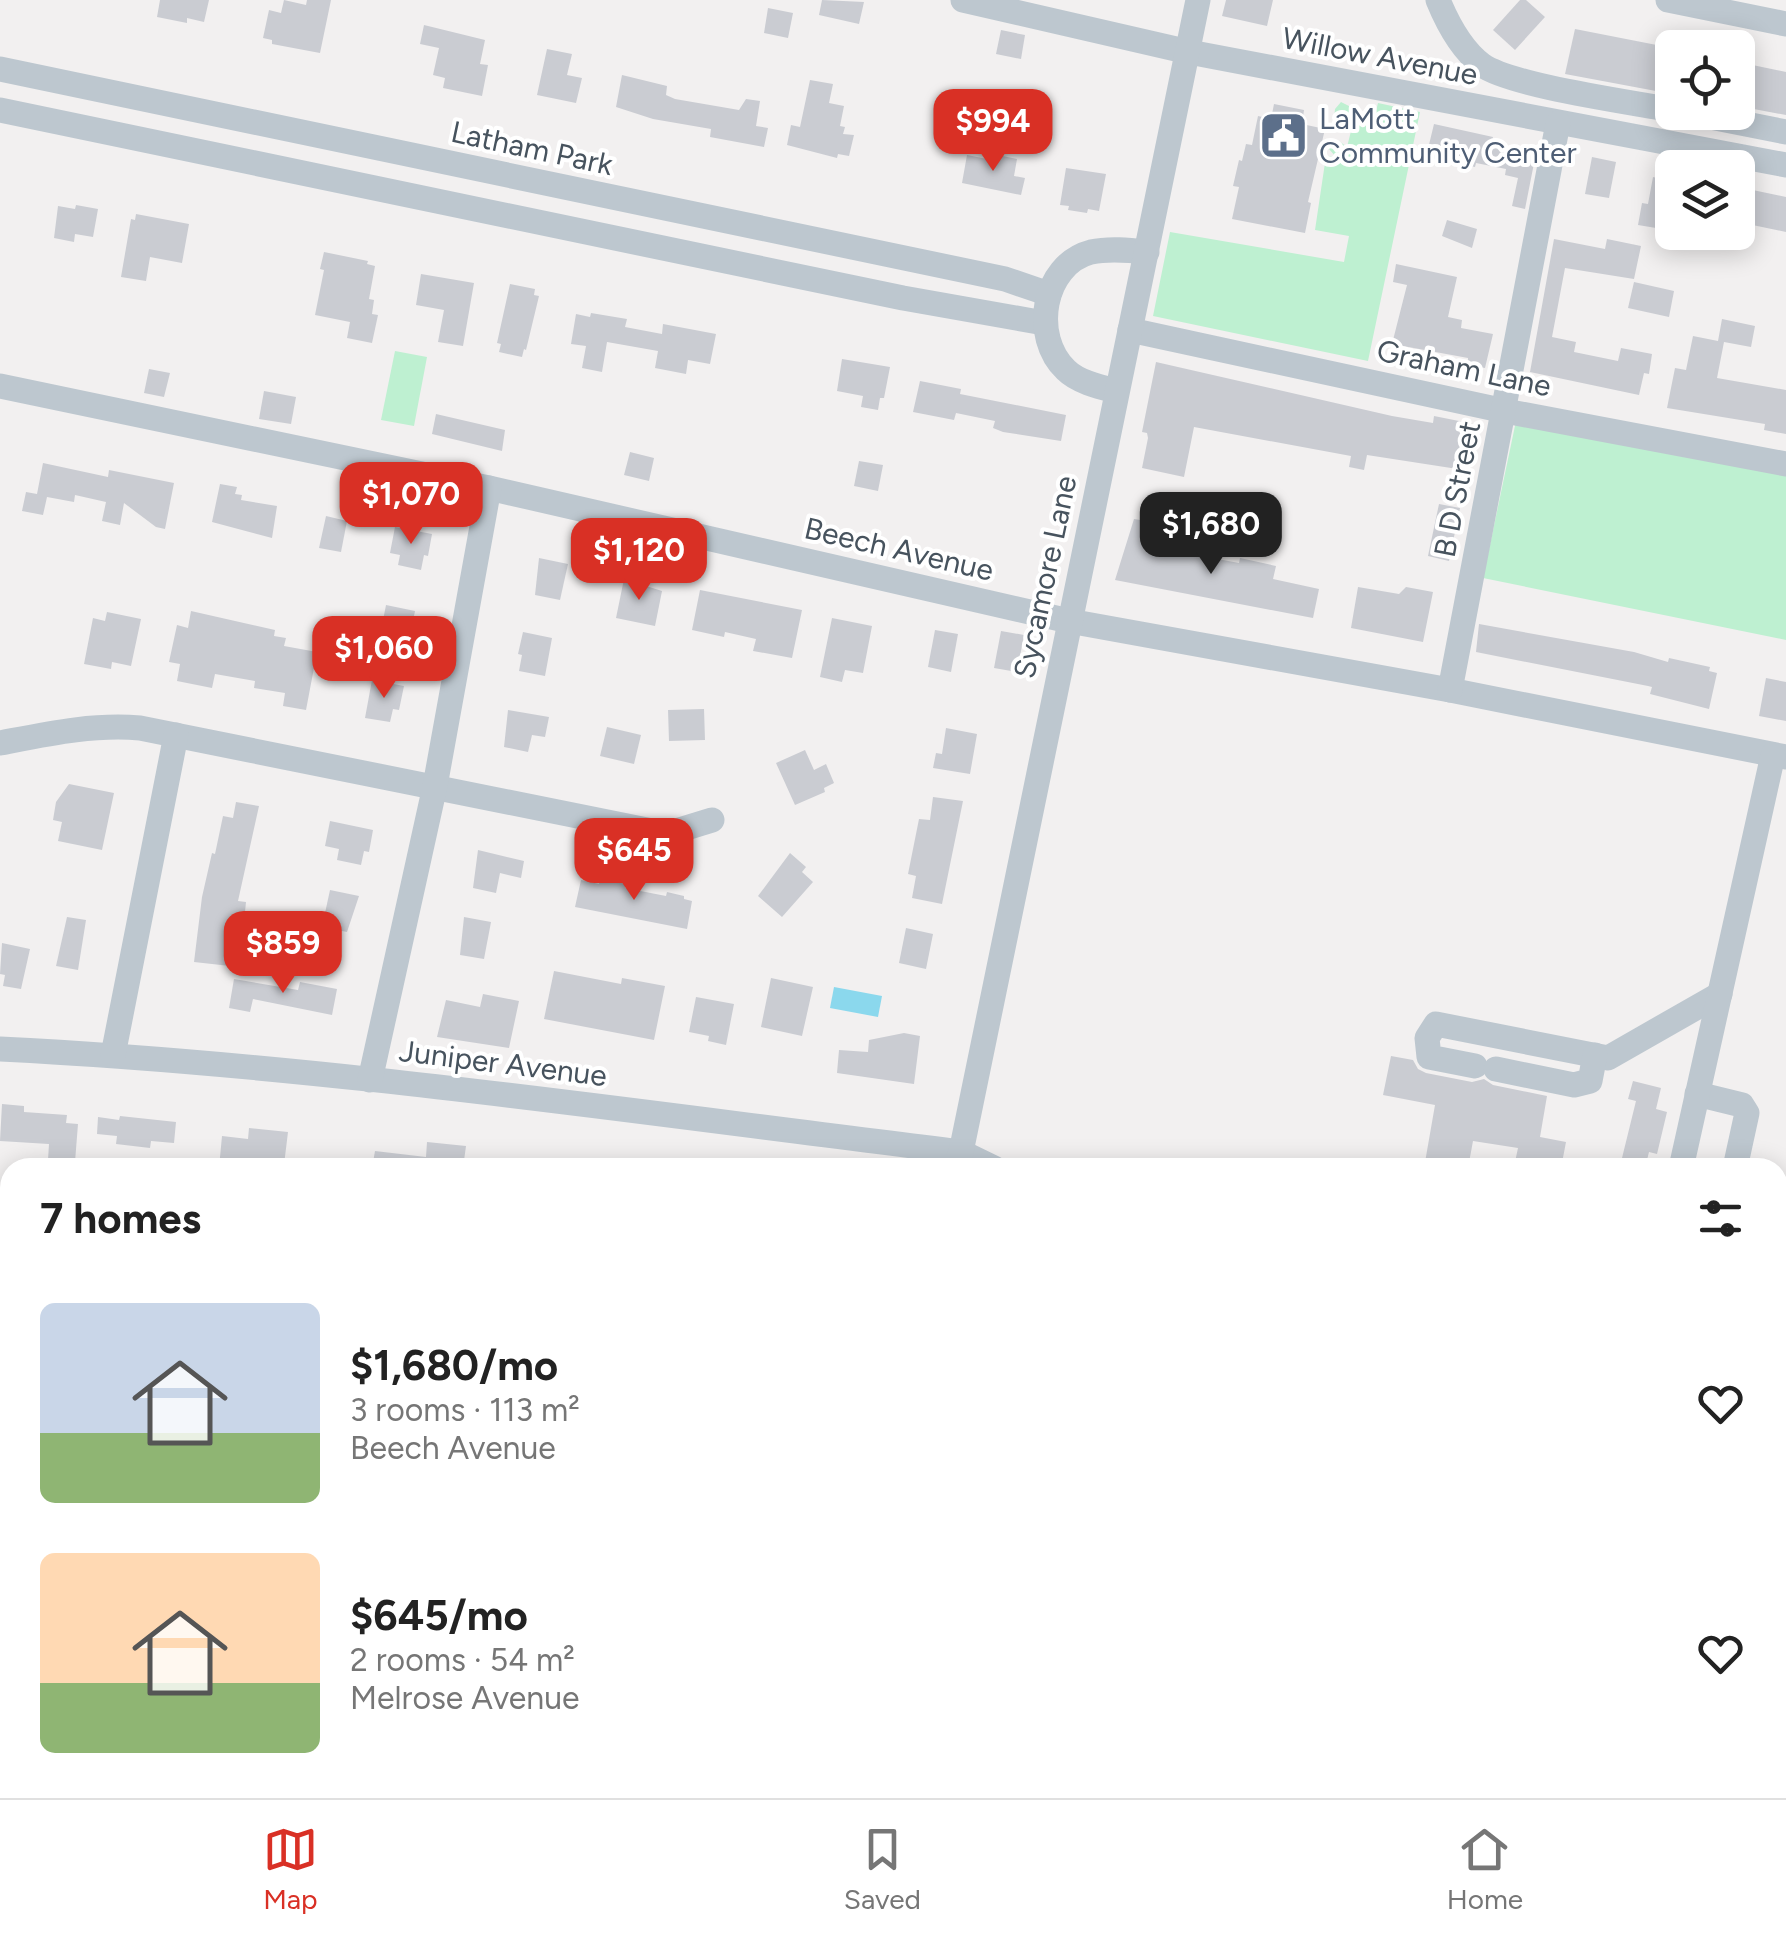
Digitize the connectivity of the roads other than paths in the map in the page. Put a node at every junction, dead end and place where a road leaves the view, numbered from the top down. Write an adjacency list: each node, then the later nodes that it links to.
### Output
1 (963, 0): 6 (street, Willow Avenue)
2 (1198, 0): 6 (street, Sycamore Lane)
3 (1438, 0): 8 (street)
4 (1668, 0): 5 (street)
5 (1786, 24)
6 (1188, 52): 11 (street, Willow Avenue); 19 (street, Sycamore Lane)
7 (11, 72): 9 (street); 10 (street, Latham Park)
8 (1655, 106)
9 (6, 111): 14 (street)
10 (251, 122): 14 (street); 16 (street, Latham Park)
11 (1558, 123): 15 (street, Willow Avenue); 26 (street, B D Street)
12 (1755, 126): 13 (street)
13 (1786, 132)
14 (244, 159): 17 (street)
15 (1786, 166)
16 (516, 178): 17 (street); 18 (street, Latham Park)
17 (508, 214): 20 (street)
18 (870, 252): 20 (street); 21 (street, Latham Park)
19 (1146, 252): 21 (street); 23 (street, Sycamore Lane)
20 (860, 289): 22 (street)
21 (1049, 294): 22 (street)
22 (1044, 323): 25 (street)
23 (1130, 330): 25 (street, Sycamore Lane); 26 (street, Graham Lane)
24 (0, 386): 28 (street, Beech Avenue)
25 (1116, 392): 29 (street, Sycamore Lane)
26 (1505, 411): 27 (street, Graham Lane); 30 (street, B D Street)
27 (1786, 464)
28 (489, 488): 29 (street, Beech Avenue); 34 (street)
29 (1069, 621): 30 (street, Beech Avenue); 43 (street, Sycamore Lane)
30 (1450, 690): 33 (street, Beech Avenue)
31 (176, 735): 32 (street); 34 (street); 38 (street)
32 (0, 743)
33 (1779, 756): 36 (street)
34 (435, 786): 35 (street); 40 (street)
35 (712, 820)
36 (1720, 994): 39 (street); 41 (street)
37 (0, 1049): 38 (street, Juniper Avenue)
38 (112, 1055): 40 (street, Juniper Avenue)
39 (1595, 1056): 39 (street)
40 (370, 1080): 42 (street, Juniper Avenue)
41 (1698, 1094): 44 (street); 45 (street)
42 (943, 1158)
43 (958, 1158)
44 (1683, 1158)
45 (1737, 1158)

